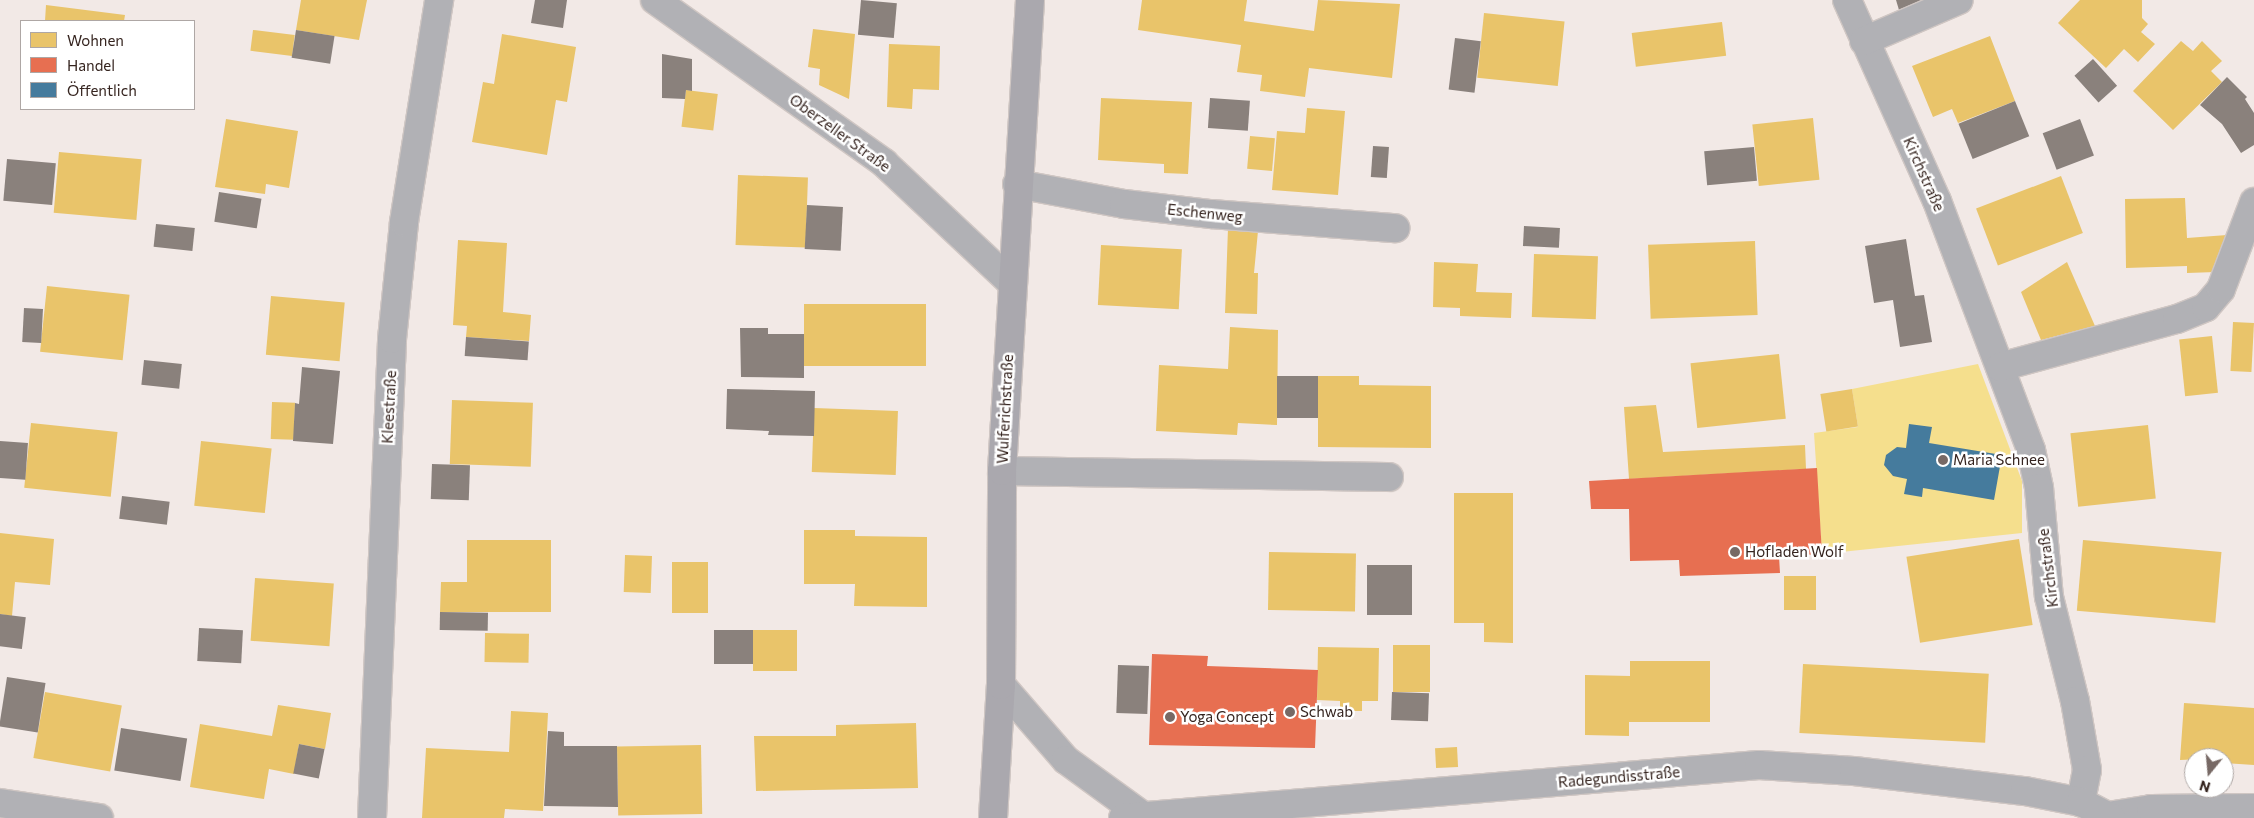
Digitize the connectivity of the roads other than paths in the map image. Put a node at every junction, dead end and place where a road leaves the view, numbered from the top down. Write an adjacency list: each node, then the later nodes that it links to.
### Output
1 (440, 0): 23 (street, Kleestraße)
2 (655, 0): 10 (street, Oberzeller Straße)
3 (1030, 0): 7 (main road, Wulferichstraße)
4 (1847, 0): 6 (street, Kirchstraße)
5 (1959, 0): 6 (street)
6 (1864, 41): 11 (street, Kirchstraße)
7 (1017, 184): 9 (street, Eschenweg); 10 (main road, Wulferichstraße)
8 (2254, 202): 11 (street)
9 (1395, 228)
10 (1012, 283): 12 (main road, Wulferichstraße)
11 (2000, 367): 15 (street, Kirchstraße)
12 (1002, 471): 13 (street); 14 (main road, Wulferichstraße)
13 (1389, 477)
14 (1001, 685): 20 (street); 24 (main road, Wulferichstraße)
15 (2081, 802): 18 (street, Radegundisstraße); 21 (street, Radegundisstraße)
16 (0, 803): 22 (street)
17 (2254, 808): 21 (street)
18 (1240, 813): 20 (street, Radegundisstraße)
19 (2254, 813): 25 (street)
20 (1133, 817)
21 (2110, 817)
22 (99, 818)
23 (372, 818)
24 (993, 818)
25 (2248, 818)

